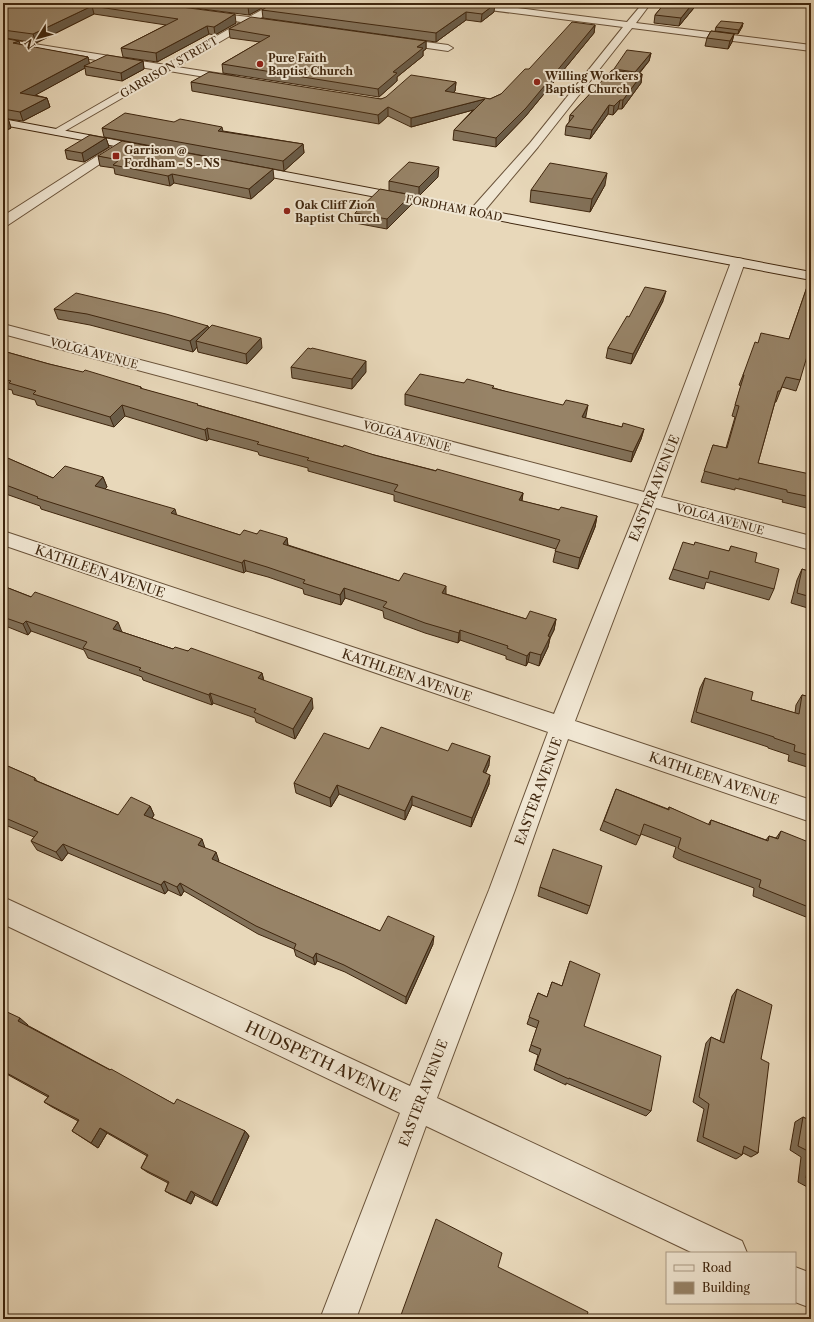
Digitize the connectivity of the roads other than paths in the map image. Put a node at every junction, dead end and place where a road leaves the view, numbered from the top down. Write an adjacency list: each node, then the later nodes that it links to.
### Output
1 (280, 3): 5 (street, GARRISON STREET)
2 (458, 3): 7 (street)
3 (647, 3): 7 (street)
4 (196, 13): 5 (street)
5 (250, 20): 6 (street); 12 (street, GARRISON STREET)
6 (282, 25)
7 (628, 25): 11 (street); 19 (street)
8 (385, 39): 10 (street)
9 (3, 42): 12 (street)
10 (448, 48)
11 (811, 48)
12 (167, 68): 13 (street); 15 (street, GARRISON STREET)
13 (244, 81)
14 (3, 122): 15 (street)
15 (58, 132): 16 (street)
16 (123, 144): 17 (street); 20 (street)
17 (162, 152)
18 (233, 165): 19 (street, FORDHAM ROAD)
19 (476, 212): 21 (street, FORDHAM ROAD)
20 (3, 222)
21 (738, 262): 22 (street, FORDHAM ROAD); 24 (street, EASTER AVENUE)
22 (811, 276)
23 (3, 329): 24 (street, VOLGA AVENUE)
24 (650, 500): 26 (street, VOLGA AVENUE); 27 (street, EASTER AVENUE)
25 (3, 538): 27 (street, KATHLEEN AVENUE)
26 (811, 543)
27 (561, 727): 28 (street, KATHLEEN AVENUE); 30 (street, EASTER AVENUE)
28 (811, 811)
29 (3, 910): 30 (street, HUDSPETH AVENUE)
30 (418, 1106): 31 (street, HUDSPETH AVENUE); 34 (street, EASTER AVENUE)
31 (728, 1252)
32 (796, 1284): 33 (street)
33 (811, 1291)
34 (338, 1319)

